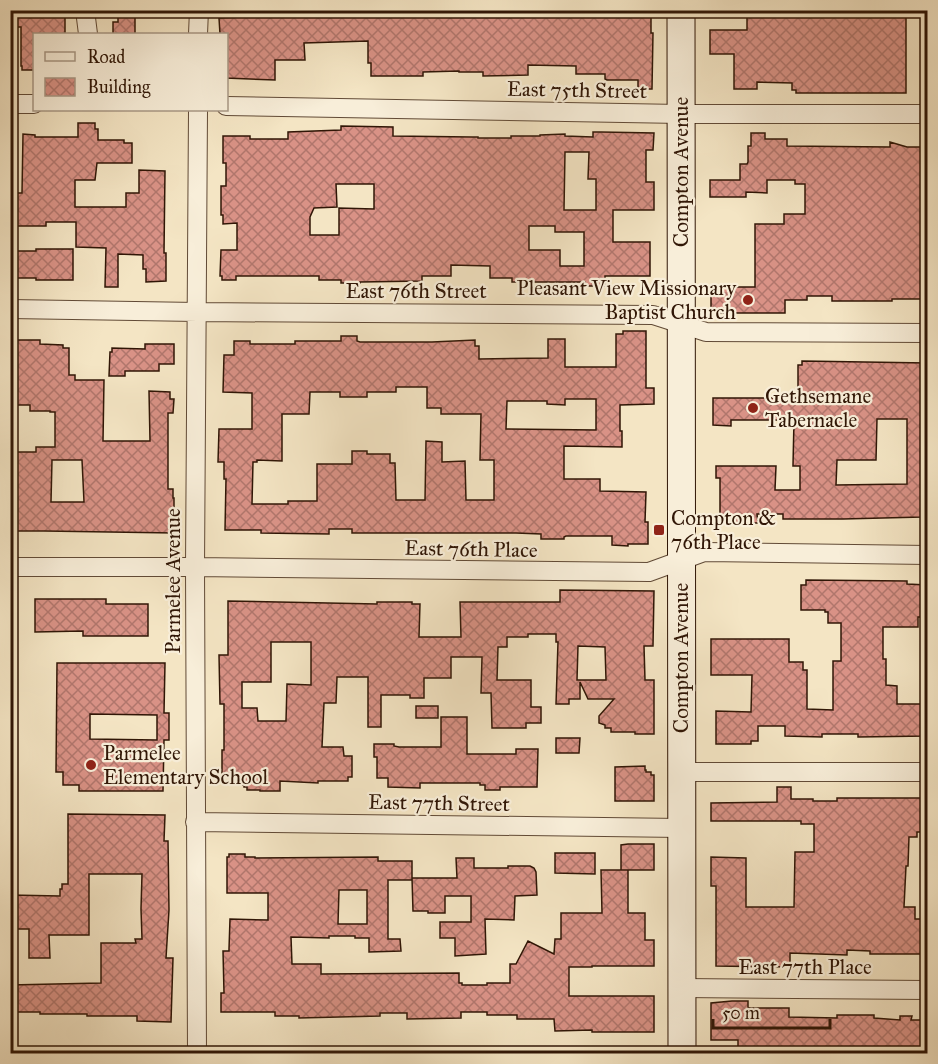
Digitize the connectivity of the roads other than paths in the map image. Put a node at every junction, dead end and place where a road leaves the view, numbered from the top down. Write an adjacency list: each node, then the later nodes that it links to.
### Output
1 (84, 10): 4 (street)
2 (199, 10): 5 (street)
3 (681, 10): 10 (main road, Compton Avenue)
4 (88, 33)
5 (198, 33)
6 (10, 104): 7 (street)
7 (33, 104)
8 (228, 106): 10 (street, East 75th Street)
9 (198, 111): 13 (street, Parmelee Avenue)
10 (681, 114): 11 (street, East 75th Street); 14 (main road, Compton Avenue)
11 (927, 114)
12 (10, 309): 13 (street, East 76th Street)
13 (197, 312): 14 (street, East 76th Street); 19 (street, Parmelee Avenue)
14 (681, 325): 15 (street, East 76th Street); 17 (main road, Compton Avenue)
15 (927, 333)
16 (927, 555): 17 (street, East 76th Place)
17 (681, 561): 19 (street, East 76th Place); 20 (main road, Compton Avenue)
18 (10, 567): 19 (street, East 76th Place)
19 (195, 567): 22 (street, Parmelee Avenue)
20 (681, 772): 21 (street); 23 (main road, Compton Avenue)
21 (927, 772)
22 (195, 822): 23 (street, East 77th Street); 26 (street, Parmelee Avenue)
23 (681, 828): 24 (main road, Compton Avenue)
24 (682, 988): 25 (street, East 77th Place); 27 (main road, Compton Avenue)
25 (927, 990)
26 (197, 1053)
27 (682, 1053)

